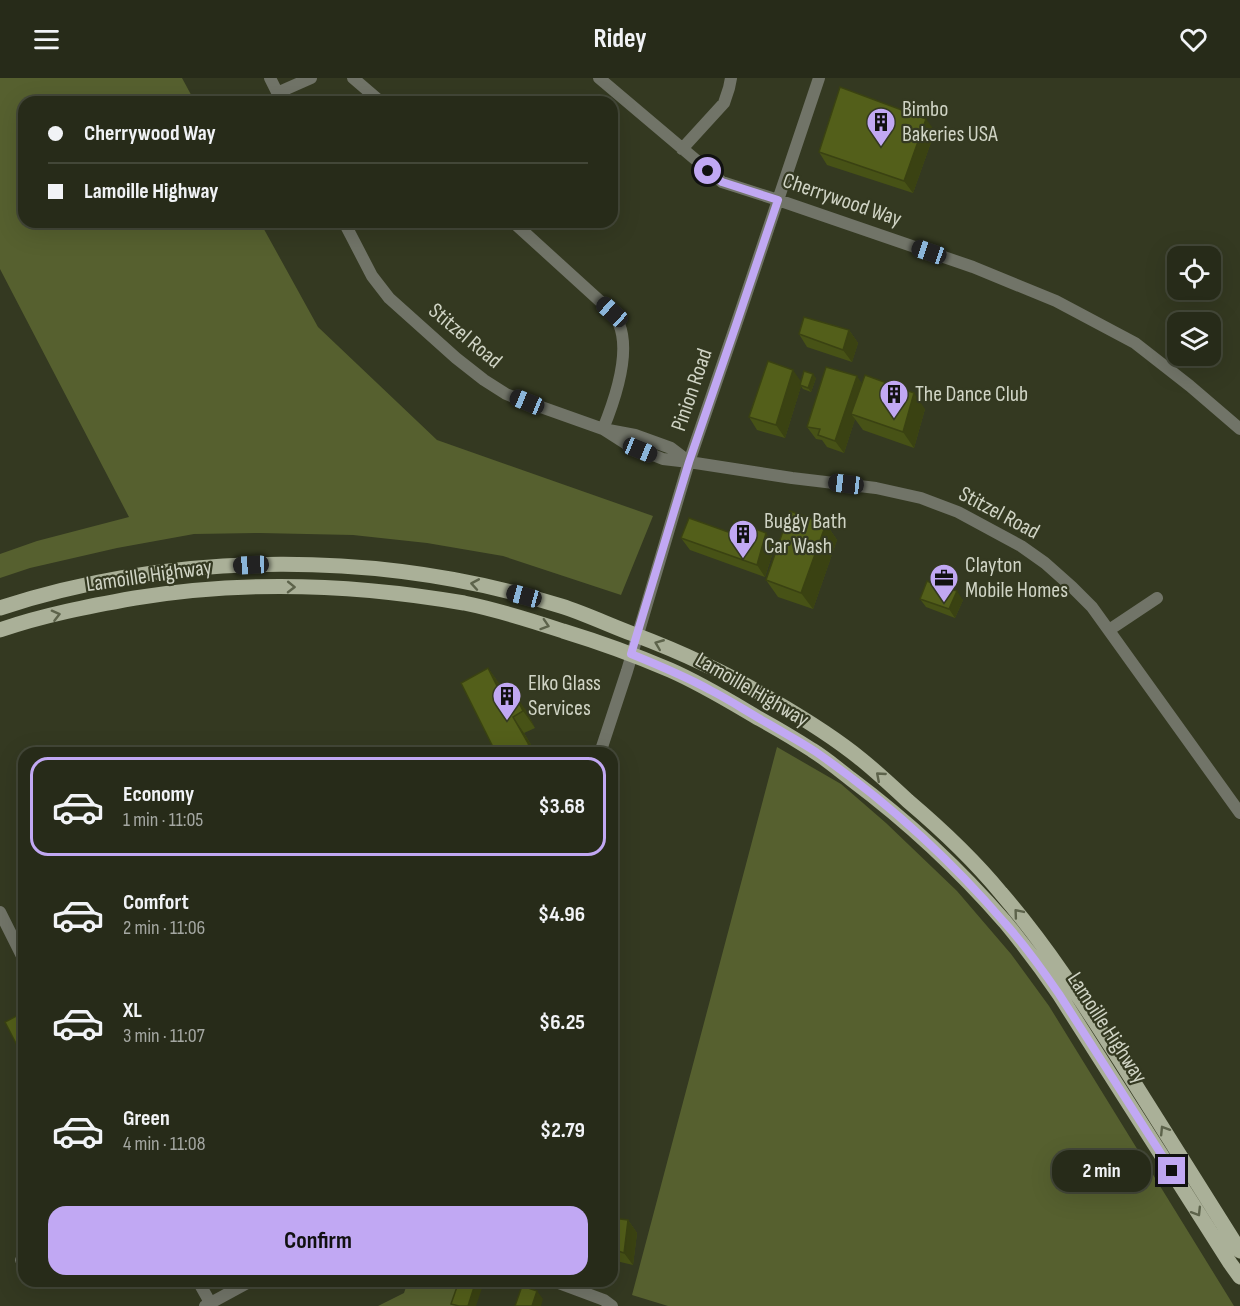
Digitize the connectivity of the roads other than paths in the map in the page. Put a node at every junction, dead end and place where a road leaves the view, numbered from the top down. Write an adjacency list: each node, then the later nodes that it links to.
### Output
1 (270, 78): 7 (street)
2 (311, 78): 8 (street)
3 (353, 78): 9 (street)
4 (599, 78): 10 (street, Cherrywood Way)
5 (731, 78): 10 (street)
6 (819, 78): 11 (street, Pinion Road)
7 (279, 96)
8 (283, 96)
9 (374, 96)
10 (682, 149): 11 (street, Cherrywood Way)
11 (778, 200): 15 (street, Cherrywood Way); 16 (street, Pinion Road)
12 (347, 228): 14 (street, Stitzel Road)
13 (520, 228): 14 (street)
14 (603, 429): 16 (street, Stitzel Road)
15 (1240, 429)
16 (689, 462): 20 (street, Stitzel Road); 21 (street, Pinion Road)
17 (1157, 598): 20 (street)
18 (0, 608): 21 (main road, Lamoille Highway, one-way to 18)
19 (0, 630): 22 (main road, Lamoille Highway, one-way to 22)
20 (1109, 630): 24 (street, Stitzel Road)
21 (637, 636): 22 (street, Pinion Road); 27 (main road, Lamoille Highway, one-way to 21)
22 (631, 654): 23 (street, Pinion Road); 28 (main road, Lamoille Highway, one-way to 28)
23 (602, 747)
24 (1240, 813)
25 (0, 912): 26 (street)
26 (18, 948)
27 (1240, 1251)
28 (1240, 1277)
29 (201, 1287): 33 (street)
30 (240, 1287): 33 (street)
31 (568, 1287): 32 (street)
32 (608, 1303)
33 (209, 1305)

